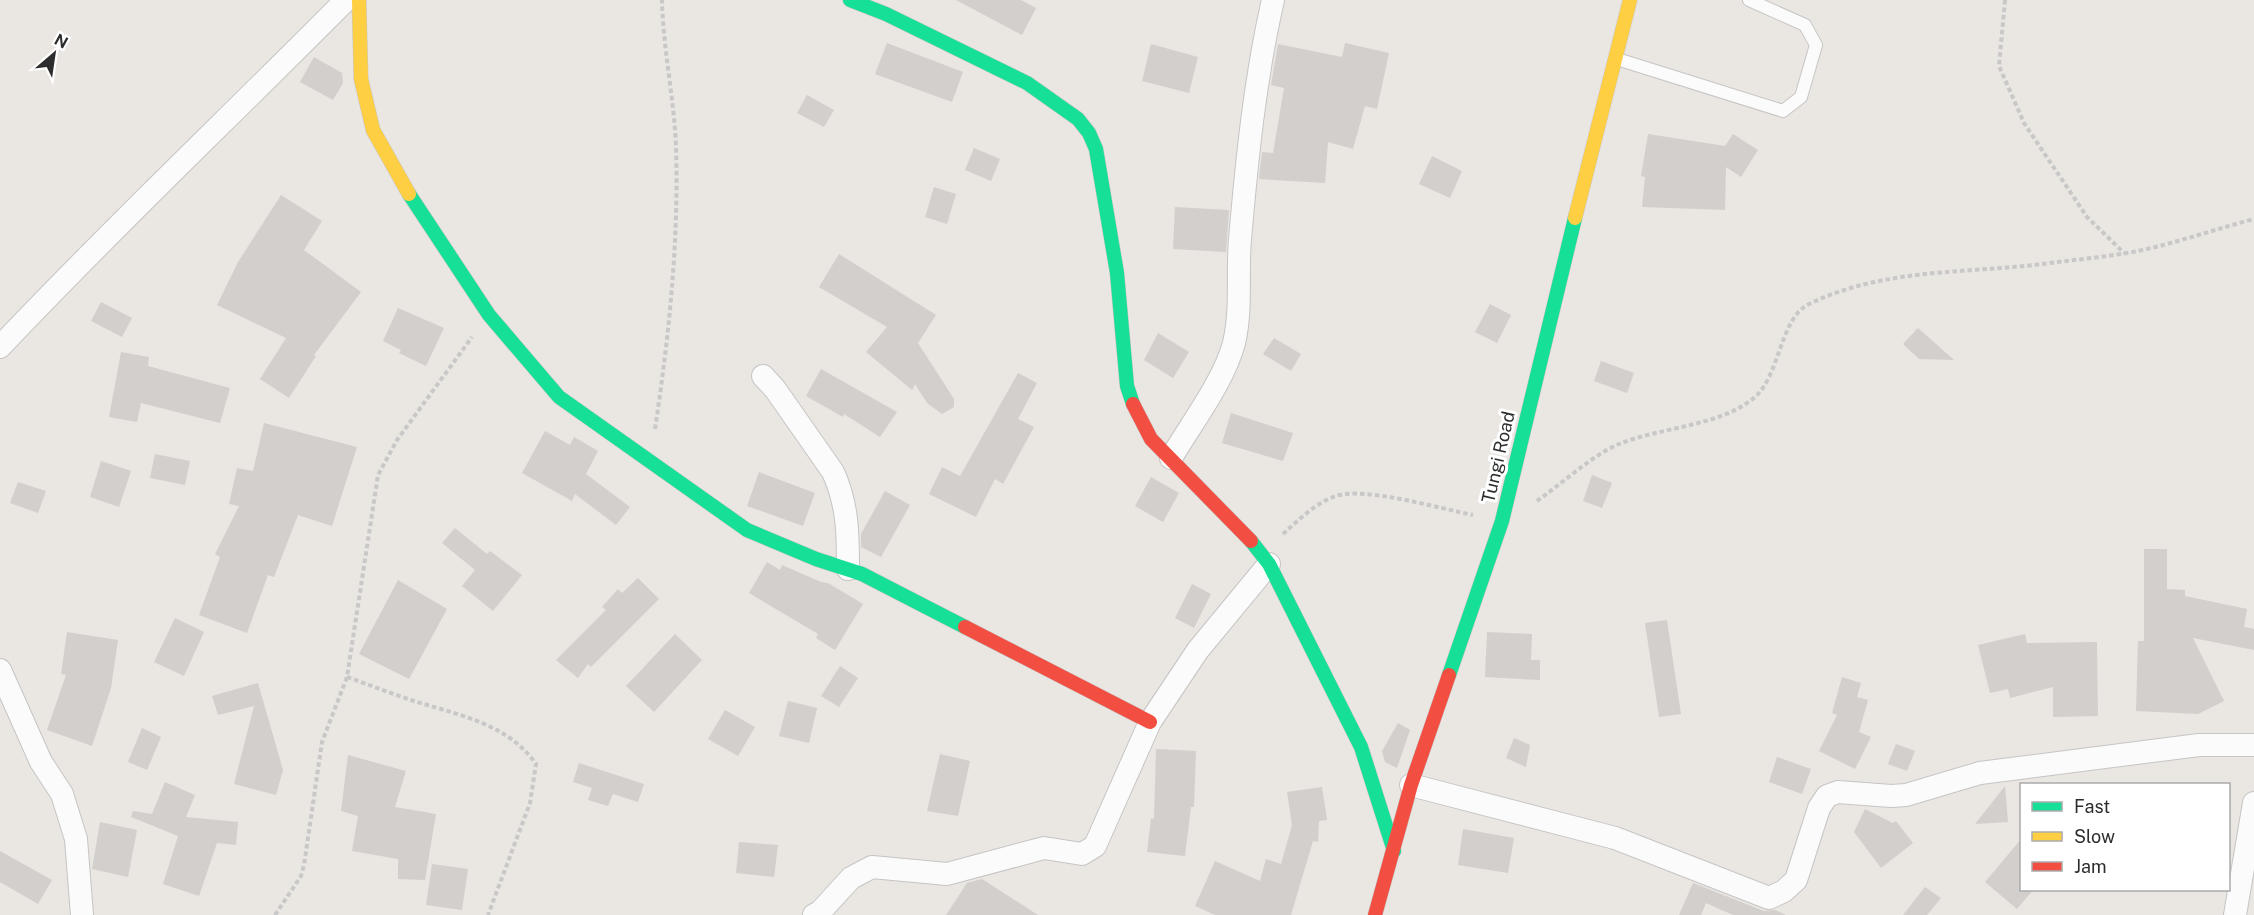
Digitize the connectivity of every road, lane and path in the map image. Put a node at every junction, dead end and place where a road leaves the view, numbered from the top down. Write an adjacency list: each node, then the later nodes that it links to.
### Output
1 (346, 0): 13 (street)
2 (359, 0): 12 (street)
3 (662, 0): 16 (path)
4 (850, 0): 15 (street)
5 (1273, 0): 15 (street)
6 (1630, 0): 9 (street, Tungi Road)
7 (1749, 0): 9 (lane)
8 (2005, 0): 11 (path)
9 (1615, 58): 17 (street, Tungi Road)
10 (2254, 219): 11 (path)
11 (2125, 253): 17 (path)
12 (489, 315): 16 (street); 21 (path)
13 (0, 347)
14 (763, 375): 19 (street)
15 (1171, 458): 18 (street)
16 (651, 462): 19 (street)
17 (1501, 524): 18 (path); 24 (street, Tungi Road)
18 (1265, 557): 22 (street); 26 (street)
19 (848, 569): 22 (street)
20 (0, 670): 27 (street)
21 (347, 677): 28 (path); 29 (path)
22 (1150, 722): 30 (street)
23 (2254, 745): 24 (street)
24 (1411, 785): 26 (street, Tungi Road)
25 (2254, 803): 32 (street)
26 (1394, 851): 31 (street, Tungi Road)
27 (82, 915)
28 (275, 915)
29 (488, 915)
30 (814, 915)
31 (1375, 915)
32 (2235, 915)

